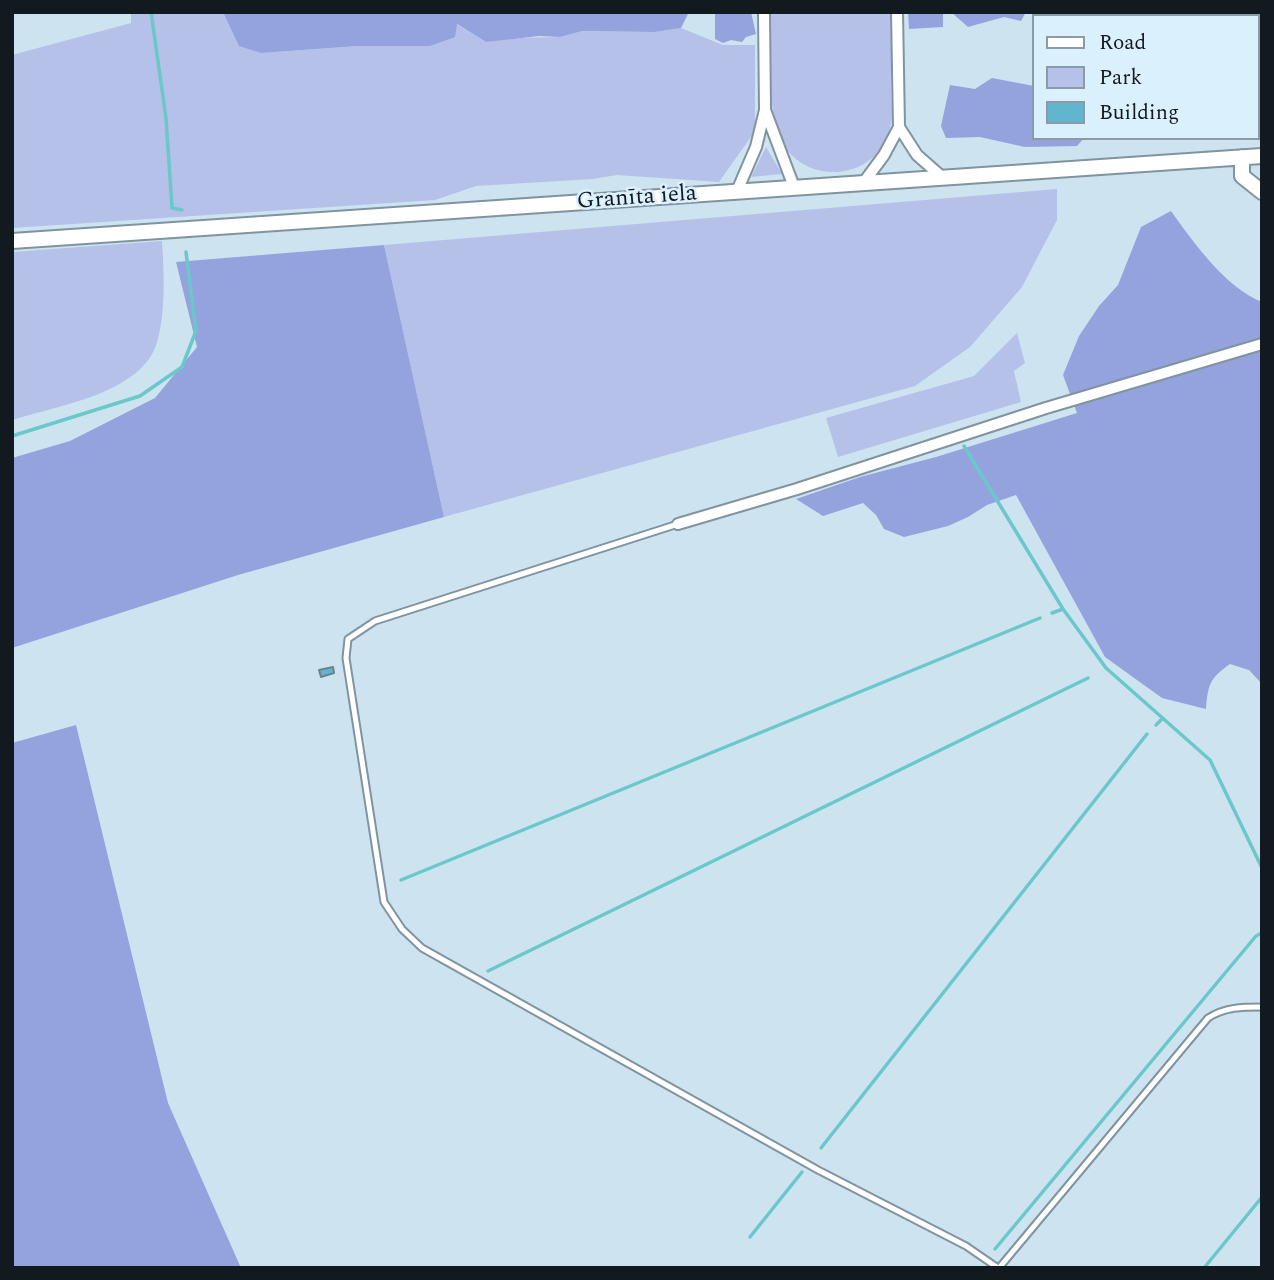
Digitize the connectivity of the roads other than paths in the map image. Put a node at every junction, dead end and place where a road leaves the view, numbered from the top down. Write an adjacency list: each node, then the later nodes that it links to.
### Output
1 (764, 12): 3 (street)
2 (898, 12): 4 (street)
3 (765, 110): 9 (street); 10 (street)
4 (899, 127): 7 (street); 8 (street)
5 (1262, 156): 6 (main road, Granīta iela)
6 (1242, 157): 7 (main road, Granīta iela); 11 (main road)
7 (942, 177): 8 (main road, Granīta iela)
8 (864, 182): 9 (main road, Granīta iela)
9 (794, 187): 10 (main road, Granīta iela)
10 (737, 191): 12 (main road, Granīta iela)
11 (1262, 192)
12 (12, 241)
13 (1262, 344): 14 (street)
14 (678, 524): 16 (lane)
15 (1262, 1007): 16 (lane)
16 (999, 1268)

